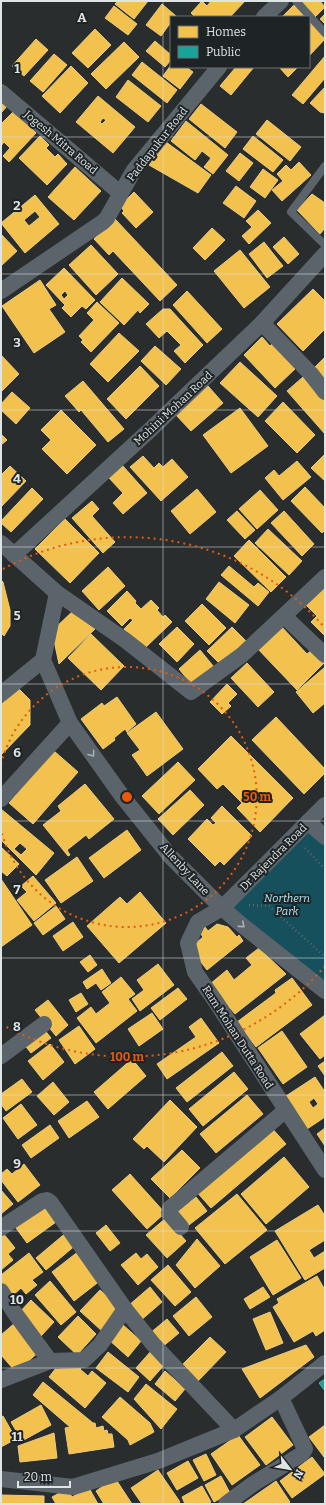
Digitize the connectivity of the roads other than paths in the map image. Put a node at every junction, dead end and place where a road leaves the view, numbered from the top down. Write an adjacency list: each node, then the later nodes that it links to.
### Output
1 (280, 1): 3 (street)
2 (296, 1): 4 (lane)
3 (265, 16)
4 (310, 16)
5 (310, 16): 6 (lane)
6 (325, 33)
7 (218, 68): 10 (street, Paddapukur Road)
8 (1, 92): 10 (street, Jogesh Mitra Road)
9 (325, 166): 11 (lane)
10 (120, 193): 13 (street, Paddapukur Road)
11 (325, 245)
12 (325, 254): 14 (street, Mohini Mohan Road)
13 (1, 291)
14 (262, 323): 15 (street); 17 (street, Mohini Mohan Road)
15 (325, 392)
16 (1, 543): 17 (street)
17 (14, 555): 19 (street)
18 (325, 578): 20 (street)
19 (57, 593): 20 (street); 22 (street)
20 (284, 616): 21 (street)
21 (325, 655)
22 (43, 660): 23 (street); 24 (street, Allenby Lane)
23 (1, 694)
24 (70, 723): 25 (street); 29 (street, Allenby Lane, one-way to 29)
25 (1, 799)
26 (325, 805): 27 (street, Dr Rajendra Road)
27 (308, 822): 28 (street); 29 (street, Dr Rajendra Road)
28 (325, 837)
29 (222, 908): 30 (street, Allenby Lane, one-way to 30); 33 (street, Ram Mohan Dutta Road)
30 (325, 991)
31 (44, 1024): 32 (street)
32 (1, 1056)
33 (286, 1110): 34 (street, Ram Mohan Dutta Road); 35 (street)
34 (325, 1170)
35 (181, 1227)
36 (1, 1228): 38 (street)
37 (1, 1291): 39 (street)
38 (125, 1309): 39 (street); 43 (street)
39 (50, 1362): 41 (street)
40 (325, 1363): 42 (street)
41 (1, 1380)
42 (281, 1398): 43 (street); 45 (street)
43 (234, 1430): 44 (street)
44 (1, 1479)
45 (226, 1504)

